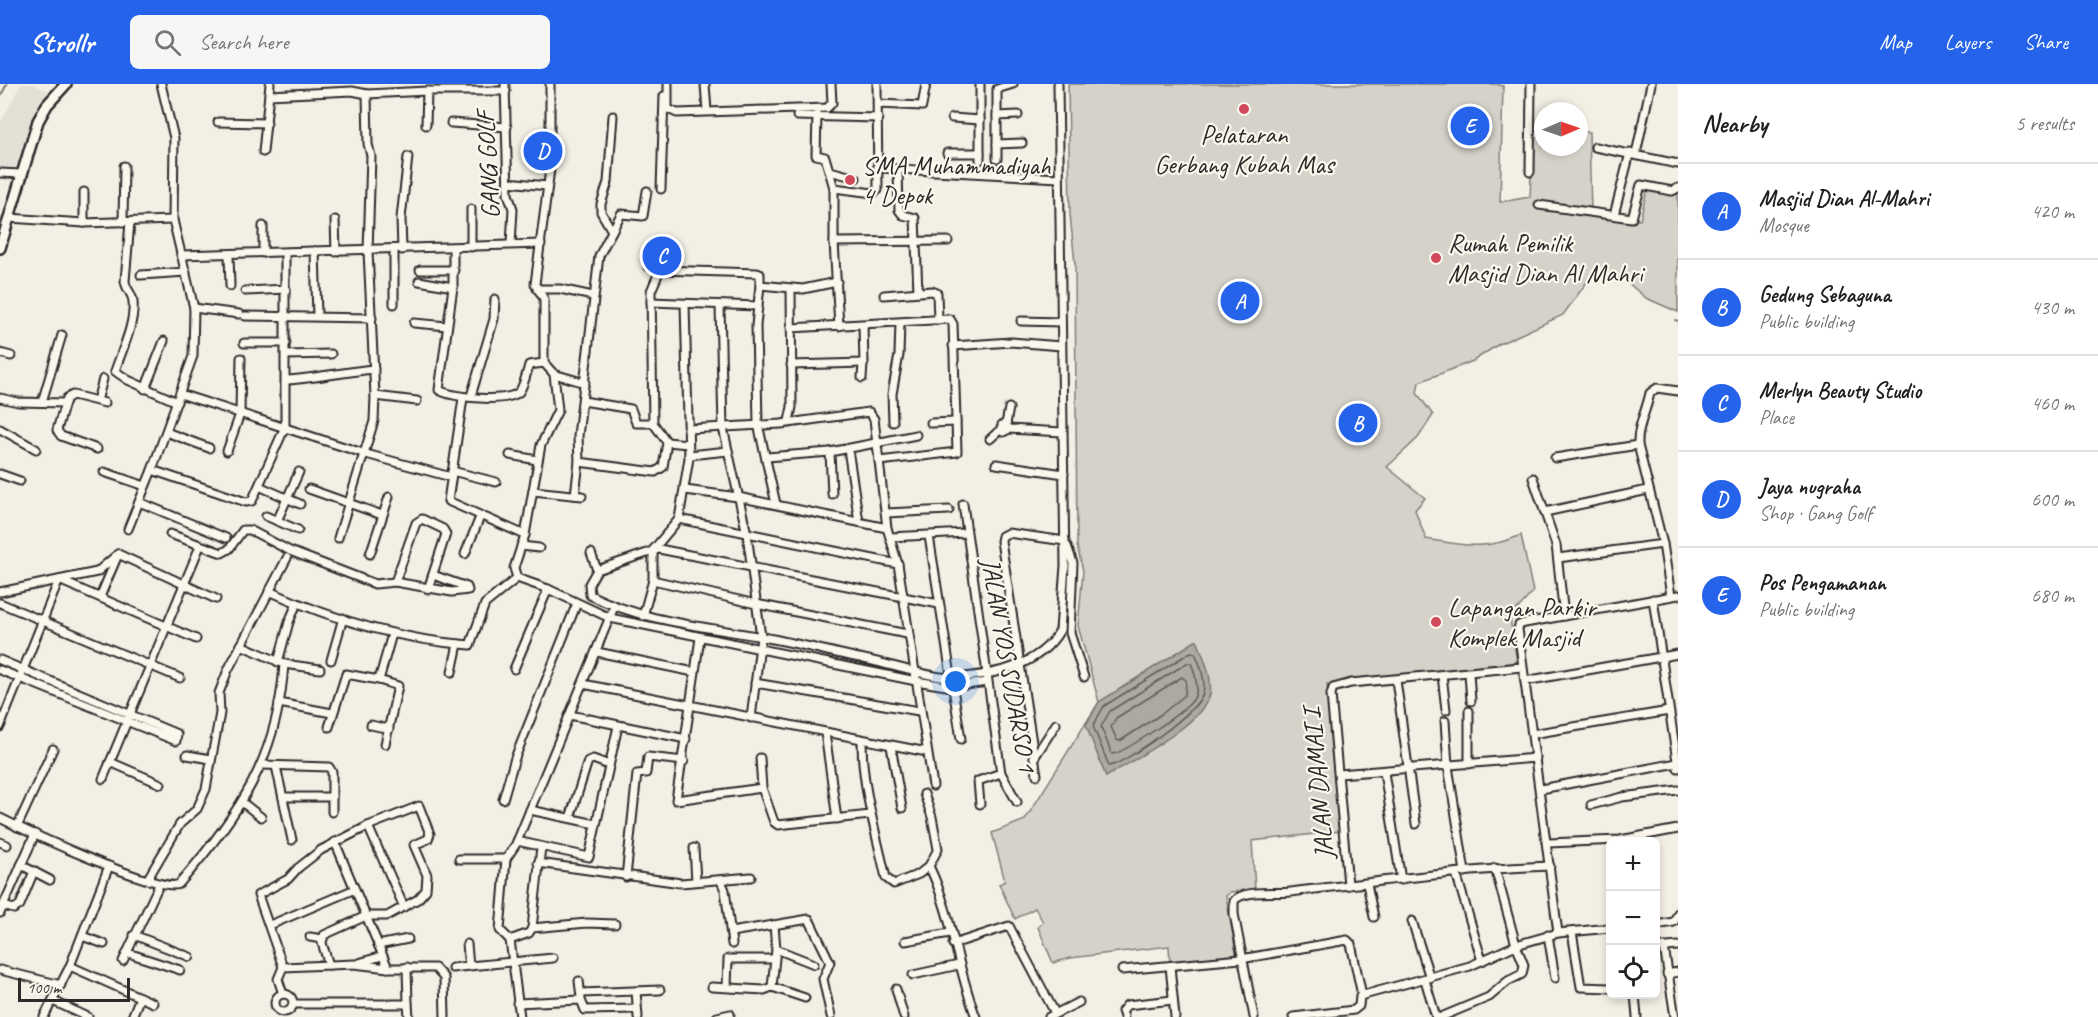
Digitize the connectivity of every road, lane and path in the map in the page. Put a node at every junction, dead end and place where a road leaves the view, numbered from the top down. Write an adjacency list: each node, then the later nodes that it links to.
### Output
1 (66, 84): 51 (main road)
2 (161, 84): 65 (street)
3 (270, 84): 19 (street)
4 (550, 84): 55 (street)
5 (666, 84): 22 (street); 58 (street)
6 (705, 84): 22 (street)
7 (831, 84): 22 (street)
8 (877, 84): 21 (street)
9 (927, 84): 21 (street)
10 (980, 84): 30 (street)
11 (1013, 84): 26 (street)
12 (1058, 84): 53 (street)
13 (1531, 84): 49 (street)
14 (1650, 84): 41 (street)
15 (337, 87): 19 (street); 20 (street)
16 (416, 87): 18 (street); 20 (street)
17 (506, 88): 18 (street); 35 (street, GANG GOLF)
18 (427, 91): 34 (street)
19 (270, 94): 32 (street)
20 (367, 94): 81 (street)
21 (878, 104): 28 (street)
22 (707, 111)
23 (817, 115): 25 (street); 28 (street); 48 (street)
24 (613, 116): 70 (street)
25 (797, 116)
26 (997, 116): 27 (street); 37 (street)
27 (1018, 116)
28 (878, 118): 46 (street)
29 (952, 118): 30 (street)
30 (980, 120): 40 (street)
31 (218, 122): 32 (street)
32 (267, 123): 39 (street)
33 (451, 123): 35 (street)
34 (426, 125)
35 (507, 127): 54 (street, GANG GOLF)
36 (1022, 143): 37 (street)
37 (997, 144): 43 (street)
38 (1595, 147): 41 (street)
39 (263, 152)
40 (947, 153)
41 (1633, 153): 44 (street); 63 (street)
42 (408, 158): 79 (street)
43 (997, 159)
44 (1678, 164)
45 (124, 166): 67 (street)
46 (879, 168): 47 (street); 56 (street)
47 (898, 169): 53 (street); 71 (street)
48 (830, 171): 52 (street); 56 (street)
49 (1530, 172)
50 (0, 173): 51 (street)
51 (22, 174): 64 (main road)
52 (856, 178)
53 (1059, 178): 117 (street)
54 (508, 182): 55 (street); 74 (street, GANG GOLF)
55 (547, 186): 75 (street)
56 (834, 188): 73 (street)
57 (1678, 188): 63 (street)
58 (661, 189)
59 (647, 190): 70 (street)
60 (84, 192): 68 (street)
61 (1539, 206): 63 (street)
62 (471, 209): 76 (street)
63 (1614, 215)
64 (9, 218): 68 (street); 77 (main road)
65 (173, 220): 67 (street); 85 (street)
66 (335, 220): 82 (street)
67 (127, 222): 68 (street); 144 (street)
68 (84, 223)
69 (263, 226): 83 (street)
70 (612, 231): 104 (street)
71 (915, 240): 72 (street); 73 (street); 102 (street)
72 (948, 241)
73 (834, 242): 94 (street)
74 (512, 244): 75 (street); 76 (street)
75 (541, 244): 99 (street)
76 (471, 247): 78 (street)
77 (0, 248)
78 (453, 249): 79 (street); 89 (street)
79 (398, 250): 81 (street); 107 (street)
80 (315, 251): 82 (street); 84 (street); 113 (street)
81 (368, 251): 82 (street); 114 (street)
82 (336, 252)
83 (263, 253): 84 (street); 86 (street)
84 (285, 253): 98 (street)
85 (181, 255): 86 (street); 91 (street)
86 (229, 255): 96 (street)
87 (648, 266): 90 (street)
88 (420, 270): 89 (street)
89 (454, 270): 97 (street)
90 (660, 270): 95 (street); 106 (street)
91 (186, 272): 92 (street); 111 (street)
92 (141, 275)
93 (419, 281): 97 (street)
94 (837, 282): 100 (street); 122 (street)
95 (760, 285): 100 (street); 110 (street)
96 (230, 286)
97 (453, 287): 121 (street)
98 (286, 289): 101 (street); 112 (street)
99 (537, 289): 104 (street); 135 (street)
100 (791, 289): 123 (street)
101 (245, 291)
102 (918, 292): 103 (street); 115 (street)
103 (884, 295)
104 (593, 296): 143 (street)
105 (495, 299): 148 (street)
106 (651, 302): 108 (street); 162 (street)
107 (394, 304)
108 (685, 304): 109 (street); 169 (street)
109 (720, 306): 110 (street); 167 (street)
110 (758, 306): 164 (street)
111 (194, 308): 112 (street); 146 (street)
112 (286, 316): 113 (street); 127 (street)
113 (317, 316): 114 (street)
114 (372, 318): 138 (street)
115 (938, 320): 119 (street); 128 (street)
116 (1020, 321): 117 (street)
117 (1061, 322): 129 (street)
118 (414, 323): 121 (street)
119 (900, 323): 120 (street); 160 (street)
120 (863, 325): 122 (street); 136 (street)
121 (447, 326): 148 (street)
122 (839, 326): 123 (street)
123 (791, 328): 137 (street)
124 (62, 335): 153 (street)
125 (164, 341): 144 (street)
126 (244, 343): 127 (street)
127 (286, 343): 132 (street)
128 (953, 346): 129 (street); 161 (street)
129 (1061, 346): 171 (street)
130 (0, 353): 133 (street)
131 (331, 354): 132 (street)
132 (286, 355): 142 (street)
133 (11, 356)
134 (241, 358): 158 (street)
135 (544, 363): 139 (street); 148 (street)
136 (863, 364): 137 (street); 140 (street)
137 (791, 365): 159 (street)
138 (374, 369): 142 (street); 147 (street)
139 (554, 374): 143 (street); 190 (street)
140 (862, 378)
141 (103, 379): 150 (street)
142 (286, 380): 165 (street)
143 (585, 383): 152 (street)
144 (145, 388): 154 (street)
145 (1678, 391): 177 (street)
146 (180, 394): 154 (street); 158 (street)
147 (375, 396): 151 (street); 185 (street)
148 (467, 397): 198 (street)
149 (0, 398): 153 (street)
150 (97, 401): 155 (street); 156 (street)
151 (417, 401)
152 (583, 401): 162 (street); 192 (street)
153 (42, 402): 155 (street)
154 (177, 402): 170 (street)
155 (65, 403): 180 (street)
156 (105, 403)
157 (1009, 408): 166 (street)
158 (240, 414): 165 (street); 182 (street)
159 (789, 421): 164 (street); 175 (street)
160 (893, 422)
161 (956, 422): 163 (street); 191 (street)
162 (653, 423): 174 (street)
163 (931, 423)
164 (758, 424): 167 (street); 188 (street)
165 (285, 427): 185 (street); 204 (street)
166 (1005, 427): 171 (street); 173 (street)
167 (723, 428): 169 (street); 183 (street)
168 (0, 429): 179 (street)
169 (688, 429): 176 (street)
170 (166, 432): 178 (street); 194 (street)
171 (1062, 432): 199 (street)
172 (916, 435): 175 (street)
173 (990, 439)
174 (667, 441): 176 (street); 192 (street)
175 (876, 443): 181 (street); 191 (street)
176 (688, 444): 187 (street)
177 (1638, 445): 189 (street); 207 (street)
178 (209, 448)
179 (36, 449)
180 (97, 449)
181 (848, 449): 184 (street); 226 (street)
182 (227, 451)
183 (728, 451): 187 (street); 211 (street)
184 (830, 452): 188 (street); 209 (street)
185 (366, 454): 198 (street); 215 (street)
186 (510, 455): 190 (street)
187 (689, 455): 206 (street)
188 (766, 457): 216 (street)
189 (1555, 458)
190 (537, 460): 208 (street)
191 (879, 461): 219 (street)
192 (579, 462): 208 (street)
193 (996, 464): 199 (street)
194 (152, 470): 203 (street); 204 (street)
195 (104, 472): 203 (street)
196 (299, 472): 212 (street)
197 (0, 474): 201 (street)
198 (451, 474): 202 (street); 223 (street)
199 (1064, 474): 238 (street)
200 (1533, 478): 220 (street)
201 (20, 481)
202 (496, 482)
203 (145, 486): 213 (street)
204 (259, 486): 212 (street)
205 (309, 489): 215 (street)
206 (685, 490): 211 (street); 224 (street)
207 (1648, 490): 220 (street); 239 (street)
208 (533, 491): 233 (street)
209 (832, 494)
210 (389, 497): 221 (street)
211 (738, 497): 216 (street); 232 (street)
212 (287, 498): 214 (street); 225 (street)
213 (139, 502): 228 (street); 236 (street)
214 (300, 504)
215 (351, 504): 221 (street); 237 (street)
216 (776, 504): 226 (street)
217 (963, 504): 230 (street, JALAN YOS SUDARSO 1)
218 (950, 510): 219 (street)
219 (886, 513): 227 (street)
220 (1545, 513): 249 (street)
221 (382, 515): 245 (street)
222 (266, 516): 225 (street)
223 (480, 517): 233 (street); 246 (street)
224 (679, 519): 232 (street); 243 (street)
225 (277, 520): 229 (street)
226 (859, 522): 227 (street)
227 (887, 528): 235 (street)
228 (128, 529)
229 (298, 530)
230 (966, 533): 234 (street); 304 (street, JALAN YOS SUDARSO 1)
231 (170, 534): 240 (street)
232 (747, 534): 250 (street); 251 (street)
233 (525, 535): 241 (street)
234 (928, 536): 235 (street); 272 (street)
235 (891, 537): 250 (street)
236 (226, 538)
237 (338, 538)
238 (1065, 541): 294 (street); 294 (street); 307 (street)
239 (1663, 544): 249 (street); 263 (street)
240 (200, 546): 257 (street); 258 (street)
241 (521, 546): 242 (street); 254 (street)
242 (539, 548)
243 (653, 550): 251 (street); 252 (street); 256 (street)
244 (591, 553): 252 (street)
245 (370, 554)
246 (465, 554)
247 (118, 555): 255 (street); 258 (street); 264 (street)
248 (287, 558): 261 (street)
249 (1558, 558): 275 (street)
250 (898, 564): 265 (street)
251 (752, 567): 265 (street); 271 (street)
252 (597, 570): 273 (street)
253 (433, 575): 257 (street); 259 (street); 259 (street)
254 (518, 578): 260 (street); 285 (street)
255 (59, 580): 262 (street); 264 (street); 278 (street)
256 (653, 580): 271 (street); 274 (street)
257 (395, 582): 259 (street)
258 (185, 583): 266 (street); 279 (street)
259 (428, 589)
260 (548, 589): 270 (street); 298 (street)
261 (269, 591): 269 (street); 286 (street)
262 (0, 592)
263 (1674, 595): 267 (street)
264 (100, 597): 279 (street)
265 (903, 598): 272 (street); 281 (street)
266 (216, 599)
267 (1653, 599): 275 (street); 290 (street)
268 (0, 603): 278 (street)
269 (297, 603): 276 (street); 293 (street)
270 (577, 603): 277 (street); 373 (street)
271 (756, 604): 281 (street); 282 (street)
272 (939, 604): 309 (street)
273 (614, 607): 274 (street); 277 (street)
274 (643, 616): 282 (street)
275 (1564, 616): 296 (street)
276 (343, 618): 280 (street); 292 (street)
277 (610, 618): 283 (street); 288 (street)
278 (43, 623): 295 (street); 300 (street)
279 (168, 627): 284 (street); 295 (street)
280 (392, 634): 285 (street); 311 (street)
281 (907, 634): 301 (street)
282 (761, 637): 287 (street); 301 (street)
283 (700, 638): 287 (street); 303 (street)
284 (196, 639)
285 (458, 644): 302 (street)
286 (241, 645): 293 (street); 350 (street)
287 (761, 651): 313 (street); 316 (street)
288 (597, 652): 303 (street); 317 (street)
289 (1678, 654): 290 (street)
290 (1662, 657): 314 (street); 325 (street)
291 (0, 660): 300 (street)
292 (331, 660)
293 (281, 663): 297 (street); 320 (street)
294 (1019, 666): 304 (street); 348 (street)
295 (150, 667): 308 (street); 328 (street)
296 (1522, 667): 305 (street, JALAN DAMAI I); 314 (street)
297 (320, 669)
298 (514, 669)
299 (0, 670): 310 (street)
300 (24, 670): 310 (street); 328 (street)
301 (914, 670): 309 (street); 313 (street)
302 (452, 672)
303 (694, 672): 321 (street)
304 (985, 672): 309 (street); 315 (street, JALAN YOS SUDARSO 1)
305 (1469, 673): 306 (street, JALAN DAMAI I); 319 (street)
306 (1442, 675): 312 (street, JALAN DAMAI I); 322 (street)
307 (1084, 677)
308 (180, 678)
309 (951, 678): 318 (street)
310 (19, 679): 328 (street); 334 (street)
311 (378, 680): 326 (street); 336 (street)
312 (1396, 680): 359 (street); 362 (street, JALAN DAMAI I)
313 (916, 681): 318 (street); 323 (street)
314 (1525, 681): 338 (street)
315 (987, 682): 318 (street); 361 (street, JALAN YOS SUDARSO 1)
316 (755, 683): 323 (street); 329 (street)
317 (583, 684): 321 (street); 327 (street)
318 (952, 687): 340 (street)
319 (1471, 701)
320 (279, 703): 326 (street); 354 (street)
321 (690, 705): 329 (street); 339 (street)
322 (1446, 710)
323 (919, 711): 345 (street)
324 (1469, 711): 353 (street)
325 (1669, 711): 338 (street); 356 (street)
326 (332, 713): 335 (street)
327 (570, 715): 333 (street); 379 (street)
328 (129, 718): 328 (street); 352 (street)
329 (751, 718): 337 (street)
330 (1445, 722): 358 (street)
331 (1056, 724): 348 (street)
332 (370, 725): 336 (street)
333 (618, 726): 339 (street); 355 (street)
334 (0, 727)
335 (329, 727)
336 (389, 729): 342 (street)
337 (825, 733): 341 (street); 385 (street)
338 (1532, 734): 349 (street)
339 (686, 739): 351 (street)
340 (962, 739)
341 (862, 741): 343 (street); 381 (street)
342 (385, 744)
343 (891, 746): 345 (street); 378 (street)
344 (53, 749): 388 (street)
345 (927, 752): 366 (street)
346 (187, 755): 350 (street)
347 (760, 758): 367 (street)
348 (1034, 758): 363 (street)
349 (1536, 758): 353 (street); 368 (street)
350 (211, 759): 414 (street)
351 (684, 761): 367 (street); 411 (street)
352 (110, 762): 364 (street); 365 (street)
353 (1470, 764): 358 (street)
354 (262, 765): 357 (street); 375 (street)
355 (609, 765): 384 (street); 386 (street)
356 (1678, 765): 368 (street)
357 (276, 766): 371 (street); 372 (street)
358 (1448, 766): 359 (street); 409 (street)
359 (1408, 770): 360 (street); 387 (street)
360 (1384, 772): 362 (street); 415 (street)
361 (1001, 773): 374 (street, JALAN YOS SUDARSO 1); 376 (street)
362 (1339, 774): 420 (street, JALAN DAMAI I)
363 (1037, 775)
364 (103, 780)
365 (161, 785)
366 (933, 786)
367 (762, 788): 385 (street)
368 (1541, 789): 397 (street)
369 (1678, 790): 377 (street)
370 (924, 794): 405 (street)
371 (284, 796): 372 (street); 393 (street)
372 (332, 797): 380 (street)
373 (503, 799)
374 (1017, 802)
375 (243, 803): 382 (street); 419 (street)
376 (980, 804)
377 (1591, 805)
378 (902, 808)
379 (530, 810): 384 (street); 395 (street)
380 (332, 812)
381 (870, 816): 385 (street); 405 (street)
382 (261, 817)
383 (0, 818): 388 (street)
384 (570, 818): 386 (street)
385 (837, 819)
386 (596, 824): 398 (street)
387 (1416, 824)
388 (17, 826): 391 (street)
389 (368, 826): 396 (street); 422 (street); 422 (street)
390 (1678, 829): 392 (street)
391 (35, 834): 403 (street); 404 (street)
392 (1646, 837)
393 (292, 840)
394 (1606, 840): 397 (street)
395 (517, 841): 398 (street); 401 (street)
396 (335, 842): 421 (street); 430 (street)
397 (1548, 843): 406 (street)
398 (541, 847): 402 (street)
399 (694, 848): 416 (street)
400 (459, 859): 401 (street)
401 (506, 859): 443 (street)
402 (538, 863): 411 (street); 432 (street)
403 (21, 865): 408 (street); 423 (street)
404 (109, 866): 414 (street); 439 (street)
405 (929, 866): 444 (street)
406 (1550, 866): 407 (street); 436 (street)
407 (1495, 868): 409 (street); 450 (street)
408 (34, 871): 413 (street); 423 (street)
409 (1465, 872): 410 (street)
410 (1456, 873): 415 (street); 463 (street)
411 (626, 877): 416 (street)
412 (752, 877): 417 (street)
413 (50, 880)
414 (147, 880): 419 (street)
415 (1401, 880): 418 (street)
416 (696, 881): 417 (street)
417 (721, 881): 434 (street)
418 (1367, 884): 420 (street); 426 (street)
419 (159, 885): 437 (street)
420 (1348, 885): 460 (street)
421 (355, 889): 425 (street); 430 (street)
422 (404, 907): 425 (street)
423 (2, 909)
424 (1678, 913): 429 (street)
425 (366, 916): 441 (street); 449 (street)
426 (1374, 917)
427 (1412, 921): 482 (street)
428 (615, 924): 432 (street)
429 (1660, 924)
430 (270, 925): 471 (street)
431 (774, 925): 434 (street); 454 (street); 509 (street)
432 (532, 928): 443 (street)
433 (1606, 929): 435 (street)
434 (731, 932): 447 (street)
435 (1572, 932): 436 (street); 488 (street)
436 (1558, 933): 438 (street)
437 (135, 935): 455 (street); 457 (street)
438 (1548, 935): 450 (street); 481 (street)
439 (82, 936): 448 (street); 468 (street)
440 (310, 937): 441 (street)
441 (322, 939): 466 (street)
442 (408, 939): 449 (street)
443 (510, 940): 461 (street)
444 (952, 940): 445 (street); 467 (street); 508 (street)
445 (905, 941)
446 (467, 944): 469 (street)
447 (732, 944)
448 (104, 945)
449 (378, 945): 456 (street)
450 (1516, 945): 463 (street); 524 (street)
451 (1678, 946): 452 (street)
452 (1664, 947): 453 (street); 479 (street)
453 (1660, 948)
454 (776, 949): 459 (street); 465 (street)
455 (128, 953): 462 (street); 476 (street)
456 (382, 956): 464 (street); 473 (street)
457 (190, 957)
458 (553, 958): 461 (street)
459 (774, 958): 486 (street); 487 (street)
460 (1241, 959): 470 (street); 494 (street); 521 (street)
461 (511, 960): 469 (street); 502 (street)
462 (123, 961)
463 (1482, 961): 482 (street)
464 (354, 964): 466 (street); 473 (street)
465 (814, 964)
466 (329, 965): 471 (street)
467 (959, 965): 480 (street); 518 (street)
468 (70, 966): 484 (street); 495 (street)
469 (469, 966): 474 (street)
470 (1170, 966): 477 (street); 498 (street)
471 (283, 967): 492 (street)
472 (407, 967): 473 (street); 504 (street); 514 (street)
473 (388, 968)
474 (452, 968)
475 (0, 970): 484 (street)
476 (180, 970)
477 (1122, 970)
478 (1678, 972): 479 (street)
479 (1667, 974): 526 (street)
480 (913, 975)
481 (1555, 978)
482 (1428, 979): 494 (street); 523 (street)
483 (579, 981): 493 (street)
484 (61, 985): 499 (street)
485 (712, 987): 486 (street)
486 (727, 987): 487 (street)
487 (772, 987): 496 (street)
488 (1606, 988)
489 (896, 989): 517 (street)
490 (660, 990): 491 (street)
491 (636, 991): 493 (street); 505 (street)
492 (283, 994): 503 (street); 507 (street)
493 (581, 996): 502 (street); 505 (street)
494 (1362, 996): 522 (street)
495 (140, 997): 501 (street); 512 (street)
496 (805, 998)
497 (1635, 999): 525 (street)
498 (1173, 1000): 519 (street); 520 (street)
499 (53, 1001): 510 (street); 511 (street)
500 (1078, 1002): 508 (street)
501 (153, 1003)
502 (517, 1003): 515 (street)
503 (293, 1004): 504 (street); 507 (street)
504 (408, 1004): 513 (street)
505 (637, 1013)
506 (730, 1014): 516 (street)
507 (282, 1015)
508 (1052, 1015)
509 (831, 1016)
510 (44, 1017)
511 (88, 1017)
512 (132, 1017)
513 (409, 1017)
514 (445, 1017)
515 (520, 1017)
516 (717, 1017)
517 (904, 1017)
518 (976, 1017)
519 (1124, 1017)
520 (1175, 1017)
521 (1254, 1017)
522 (1293, 1017)
523 (1436, 1017)
524 (1441, 1017)
525 (1637, 1017)
526 (1675, 1017)

